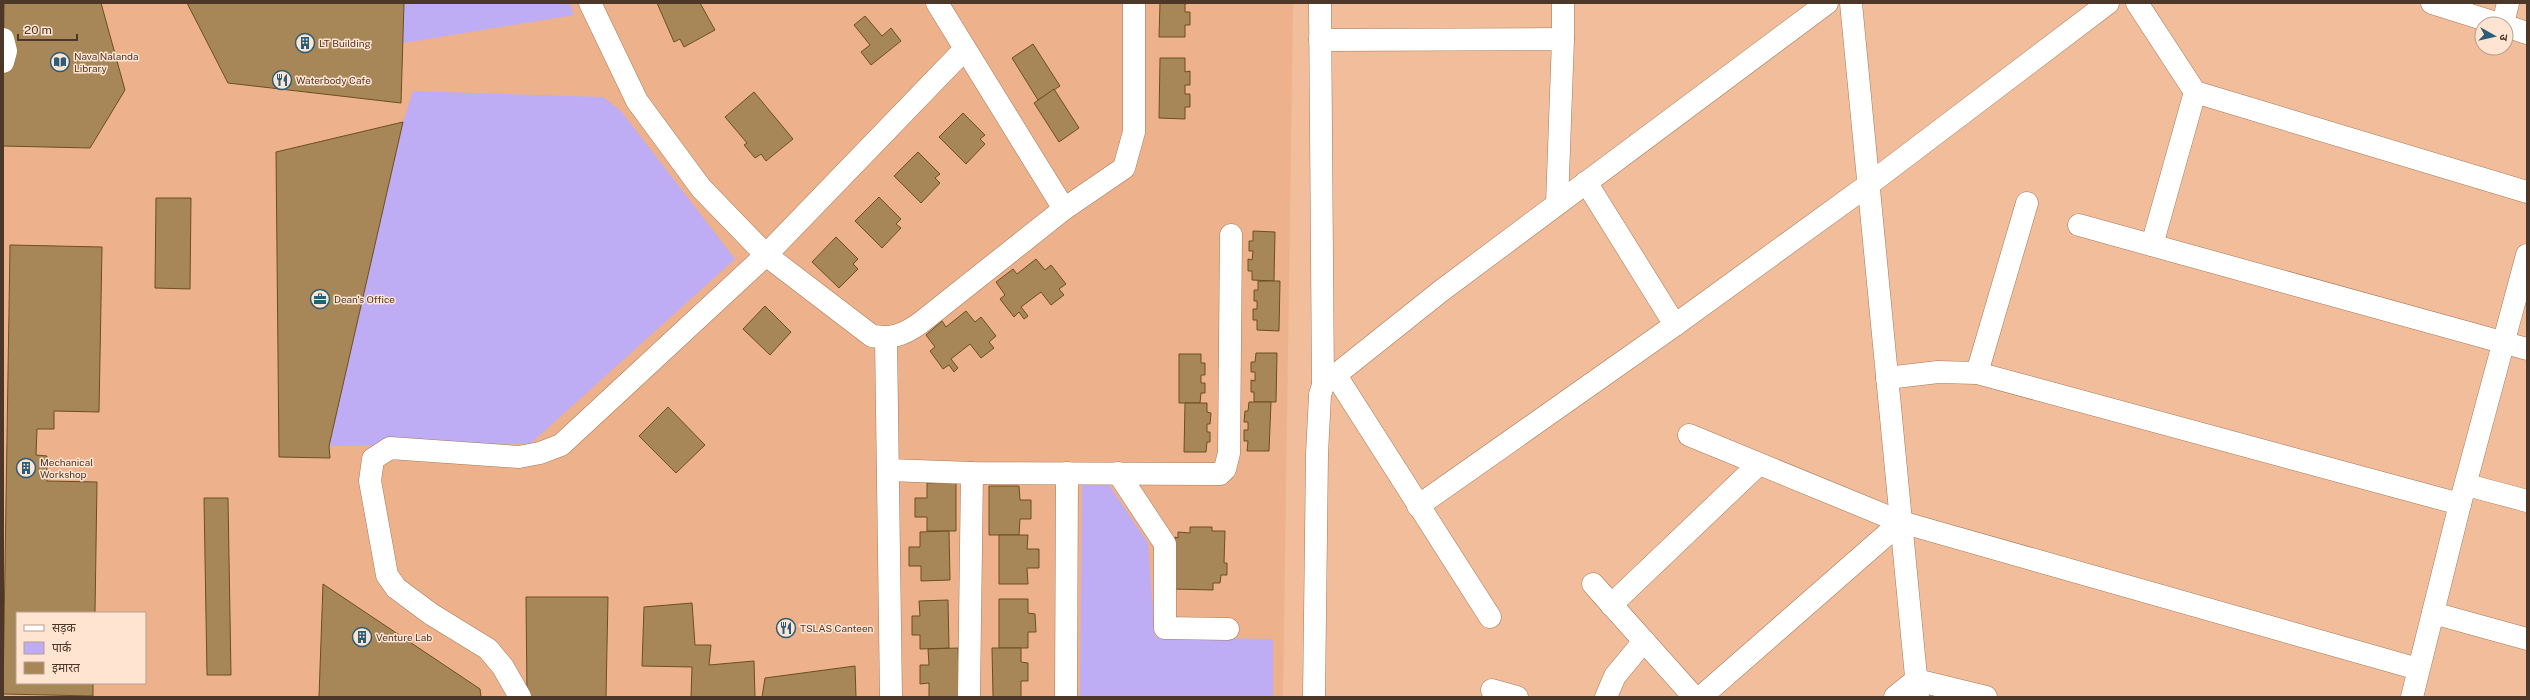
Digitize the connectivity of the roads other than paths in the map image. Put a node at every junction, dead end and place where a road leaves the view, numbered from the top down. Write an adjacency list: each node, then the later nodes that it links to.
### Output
1 (590, 3): 31 (street)
2 (937, 3): 19 (street)
3 (1134, 3): 27 (street)
4 (1320, 3): 18 (street)
5 (1563, 3): 17 (street)
6 (1827, 3): 22 (street)
7 (1851, 3): 23 (street)
8 (2108, 3): 23 (street)
9 (2137, 3): 21 (street)
10 (2432, 3): 12 (street)
11 (2508, 3): 13 (street)
12 (2474, 16)
13 (2505, 16)
14 (2514, 29): 15 (street)
15 (2527, 33)
16 (3, 39): 20 (street)
17 (1563, 39): 18 (street); 26 (street)
18 (1320, 40): 39 (street)
19 (965, 49): 27 (street); 31 (street)
20 (3, 62)
21 (2195, 92): 24 (street); 30 (street)
22 (1586, 182): 26 (street); 33 (street)
23 (1868, 185): 33 (street); 38 (street)
24 (2527, 192)
25 (2027, 202): 37 (street)
26 (1557, 204): 39 (street)
27 (1064, 209): 34 (street)
28 (2079, 225): 30 (street)
29 (1231, 236): 45 (street)
30 (2152, 245): 35 (street)
31 (766, 255): 34 (street); 60 (street)
32 (2527, 255): 35 (street)
33 (1675, 325): 48 (street)
34 (886, 338): 42 (street)
35 (2503, 343): 36 (street); 46 (street)
36 (2527, 350)
37 (1977, 373): 38 (street); 46 (street)
38 (1887, 378): 49 (street)
39 (1329, 379): 48 (street); 64 (street)
40 (1689, 435): 41 (street)
41 (1759, 464): 49 (street); 51 (street)
42 (888, 470): 43 (street); 61 (street)
43 (972, 473): 44 (street); 62 (street)
44 (1067, 473): 45 (street); 63 (street)
45 (1118, 474): 54 (street)
46 (2464, 494): 47 (street); 52 (street)
47 (2527, 500)
48 (1418, 506): 53 (street)
49 (1901, 522): 57 (street); 58 (street); 68 (street)
50 (1593, 584): 51 (street)
51 (1611, 605): 56 (street)
52 (2433, 613): 55 (street); 57 (street)
53 (1490, 617)
54 (1228, 629)
55 (2527, 639)
56 (1644, 641): 66 (street); 67 (street)
57 (2418, 669): 71 (street)
58 (1917, 688): 69 (street); 70 (street)
59 (1492, 690): 65 (street)
60 (520, 697)
61 (891, 697)
62 (969, 697)
63 (1066, 697)
64 (1314, 697)
65 (1517, 697)
66 (1606, 697)
67 (1694, 697)
68 (1701, 697)
69 (1895, 697)
70 (1986, 697)
71 (2412, 697)

